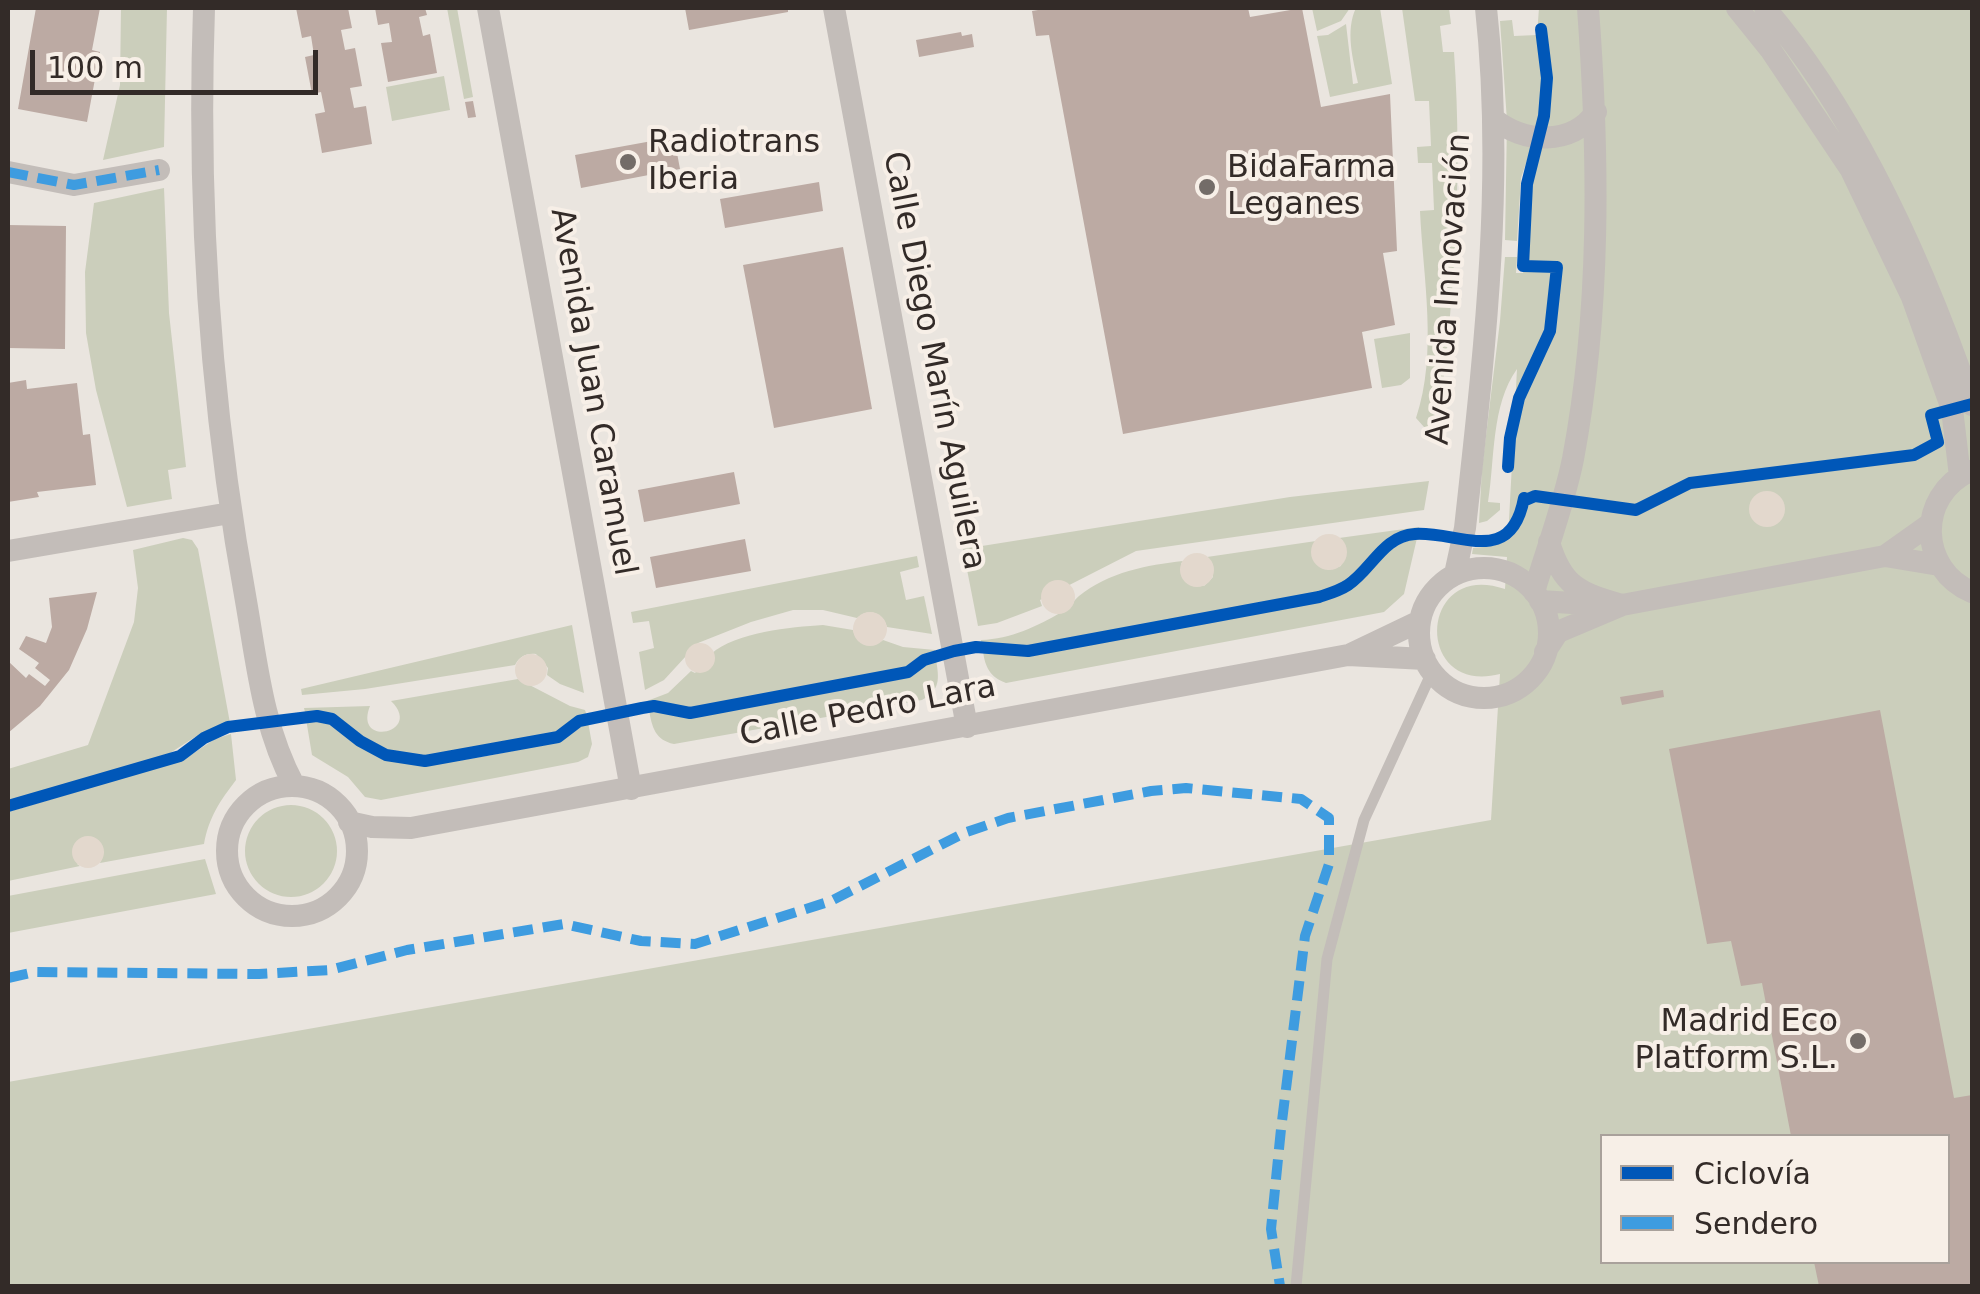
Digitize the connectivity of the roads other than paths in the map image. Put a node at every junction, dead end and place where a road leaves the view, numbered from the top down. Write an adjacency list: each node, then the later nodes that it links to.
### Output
1 (204, 8): 14 (street)
2 (488, 8): 31 (street, Avenida Juan Caramuel)
3 (834, 8): 28 (street, Calle Diego Marín Aguilera)
4 (1486, 8): 9 (street, Avenida Innovación)
5 (1588, 8): 8 (street)
6 (1736, 8): 13 (street)
7 (1765, 8): 12 (street)
8 (1596, 112): 9 (street); 16 (street)
9 (1493, 118): 20 (street, Avenida Innovación)
10 (159, 170): 11 (street)
11 (8, 172)
12 (1972, 405)
13 (1966, 473): 15 (street)
14 (230, 513): 17 (street); 29 (street)
15 (1930, 524): 18 (street); 19 (street)
16 (1549, 542): 22 (street); 23 (street)
17 (8, 551)
18 (1885, 556): 19 (street); 23 (street)
19 (1939, 565): 21 (street)
20 (1456, 574): 22 (street); 24 (street)
21 (1972, 592)
22 (1537, 597): 23 (street); 25 (street)
23 (1622, 605): 25 (street)
24 (1420, 621): 26 (street, Calle Pedro Lara); 27 (street)
25 (1545, 652): 27 (street)
26 (1348, 656): 27 (street, Calle Pedro Lara); 28 (street, Calle Pedro Lara)
27 (1428, 666): 36 (lane)
28 (966, 727): 31 (street, Calle Pedro Lara)
29 (270, 735): 30 (street); 32 (street)
30 (294, 784): 32 (street); 33 (street)
31 (631, 789): 34 (street, Calle Pedro Lara)
32 (263, 792): 35 (street)
33 (349, 822): 34 (street, Calle Pedro Lara); 35 (street)
34 (399, 830): 35 (street, Calle Pedro Lara)
35 (357, 859)
36 (1296, 1286)

